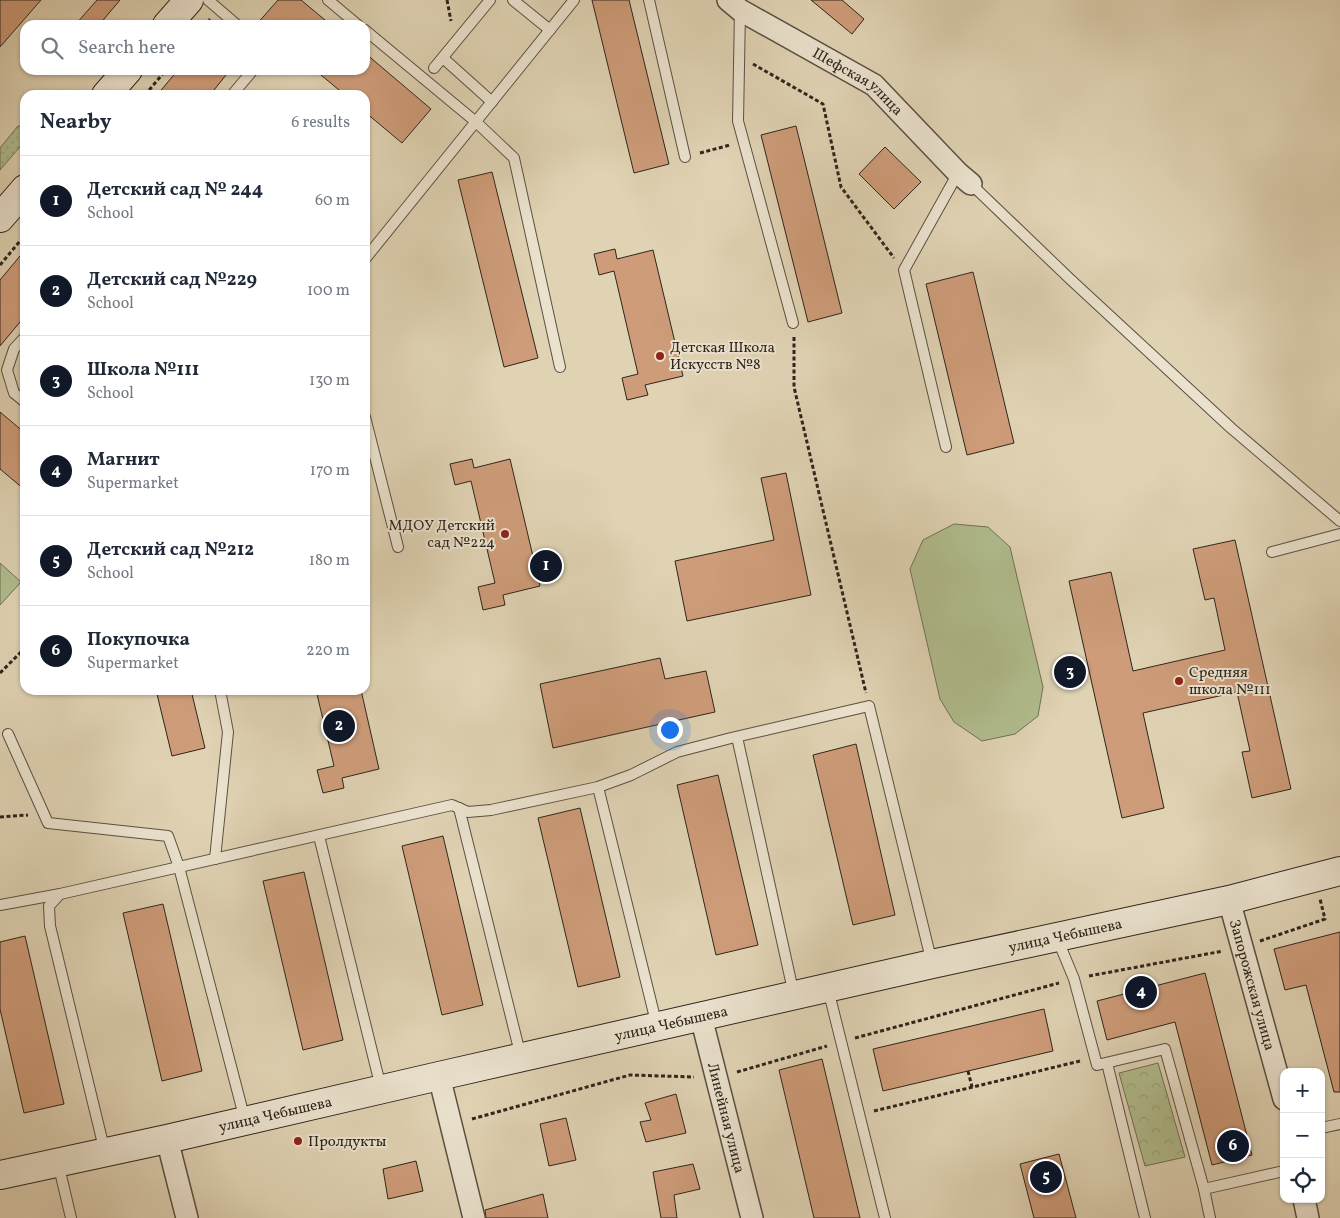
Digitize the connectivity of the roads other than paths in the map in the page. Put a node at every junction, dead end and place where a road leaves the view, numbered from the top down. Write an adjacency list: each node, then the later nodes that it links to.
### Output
1 (188, 0): 9 (street)
2 (208, 0): 10 (lane)
3 (328, 0): 11 (lane)
4 (490, 0): 14 (lane)
5 (513, 0): 12 (lane)
6 (574, 0): 12 (lane)
7 (649, 0): 22 (lane)
8 (734, 5): 23 (street, Шефская улица); 27 (lane)
9 (171, 20)
10 (230, 20)
11 (352, 20)
12 (550, 30): 20 (lane)
13 (370, 34): 21 (lane)
14 (443, 58): 15 (lane); 20 (lane)
15 (434, 68)
16 (124, 75): 18 (street)
17 (248, 75): 19 (lane)
18 (110, 90)
19 (236, 90)
20 (492, 102): 21 (lane)
21 (476, 122): 26 (lane); 29 (lane)
22 (685, 157)
23 (964, 179): 32 (lane); 33 (lane)
24 (20, 195): 25 (street)
25 (0, 218)
26 (370, 253)
27 (793, 323)
28 (20, 342): 30 (lane)
29 (560, 367)
30 (20, 398)
31 (370, 437): 35 (lane)
32 (946, 447)
33 (1340, 521)
34 (1340, 534): 36 (lane)
35 (398, 547)
36 (1272, 552)
37 (221, 695): 43 (lane)
38 (8, 734): 44 (lane)
39 (737, 737): 40 (lane); 50 (lane); 52 (lane)
40 (598, 787): 41 (lane); 54 (lane)
41 (459, 808): 42 (lane); 55 (lane)
42 (319, 836): 43 (lane); 59 (lane)
43 (215, 859): 44 (lane)
44 (179, 867): 46 (lane); 60 (lane)
45 (1327, 874): 47 (street, улица Чебышева)
46 (60, 894): 48 (lane); 64 (lane)
47 (1229, 900): 49 (street, улица Чебышева); 58 (street, Запорожская улица)
48 (0, 905)
49 (1056, 937): 50 (street, улица Чебышева); 56 (lane)
50 (932, 964): 51 (street, улица Чебышева)
51 (828, 988): 52 (street, улица Чебышева); 74 (lane)
52 (794, 996): 53 (street, улица Чебышева)
53 (701, 1017): 54 (street, улица Чебышева); 73 (street, Линейная улица)
54 (658, 1027): 55 (street, улица Чебышева)
55 (521, 1057): 57 (street, улица Чебышева)
56 (1107, 1063): 68 (lane); 75 (lane)
57 (439, 1076): 59 (street, улица Чебышева); 72 (street)
58 (1280, 1085)
59 (381, 1089): 60 (street, улица Чебышева)
60 (245, 1121): 63 (street, улица Чебышева)
61 (1340, 1124): 62 (lane)
62 (1325, 1127)
63 (167, 1139): 64 (street, улица Чебышева); 71 (street)
64 (105, 1152): 65 (street, улица Чебышева)
65 (58, 1162): 67 (street, улица Чебышева); 70 (lane)
66 (1280, 1172): 68 (lane)
67 (0, 1174)
68 (1204, 1188): 76 (lane)
69 (1305, 1203): 77 (street)
70 (71, 1218)
71 (187, 1218)
72 (474, 1218)
73 (752, 1218)
74 (885, 1218)
75 (1145, 1218)
76 (1210, 1218)
77 (1308, 1218)

